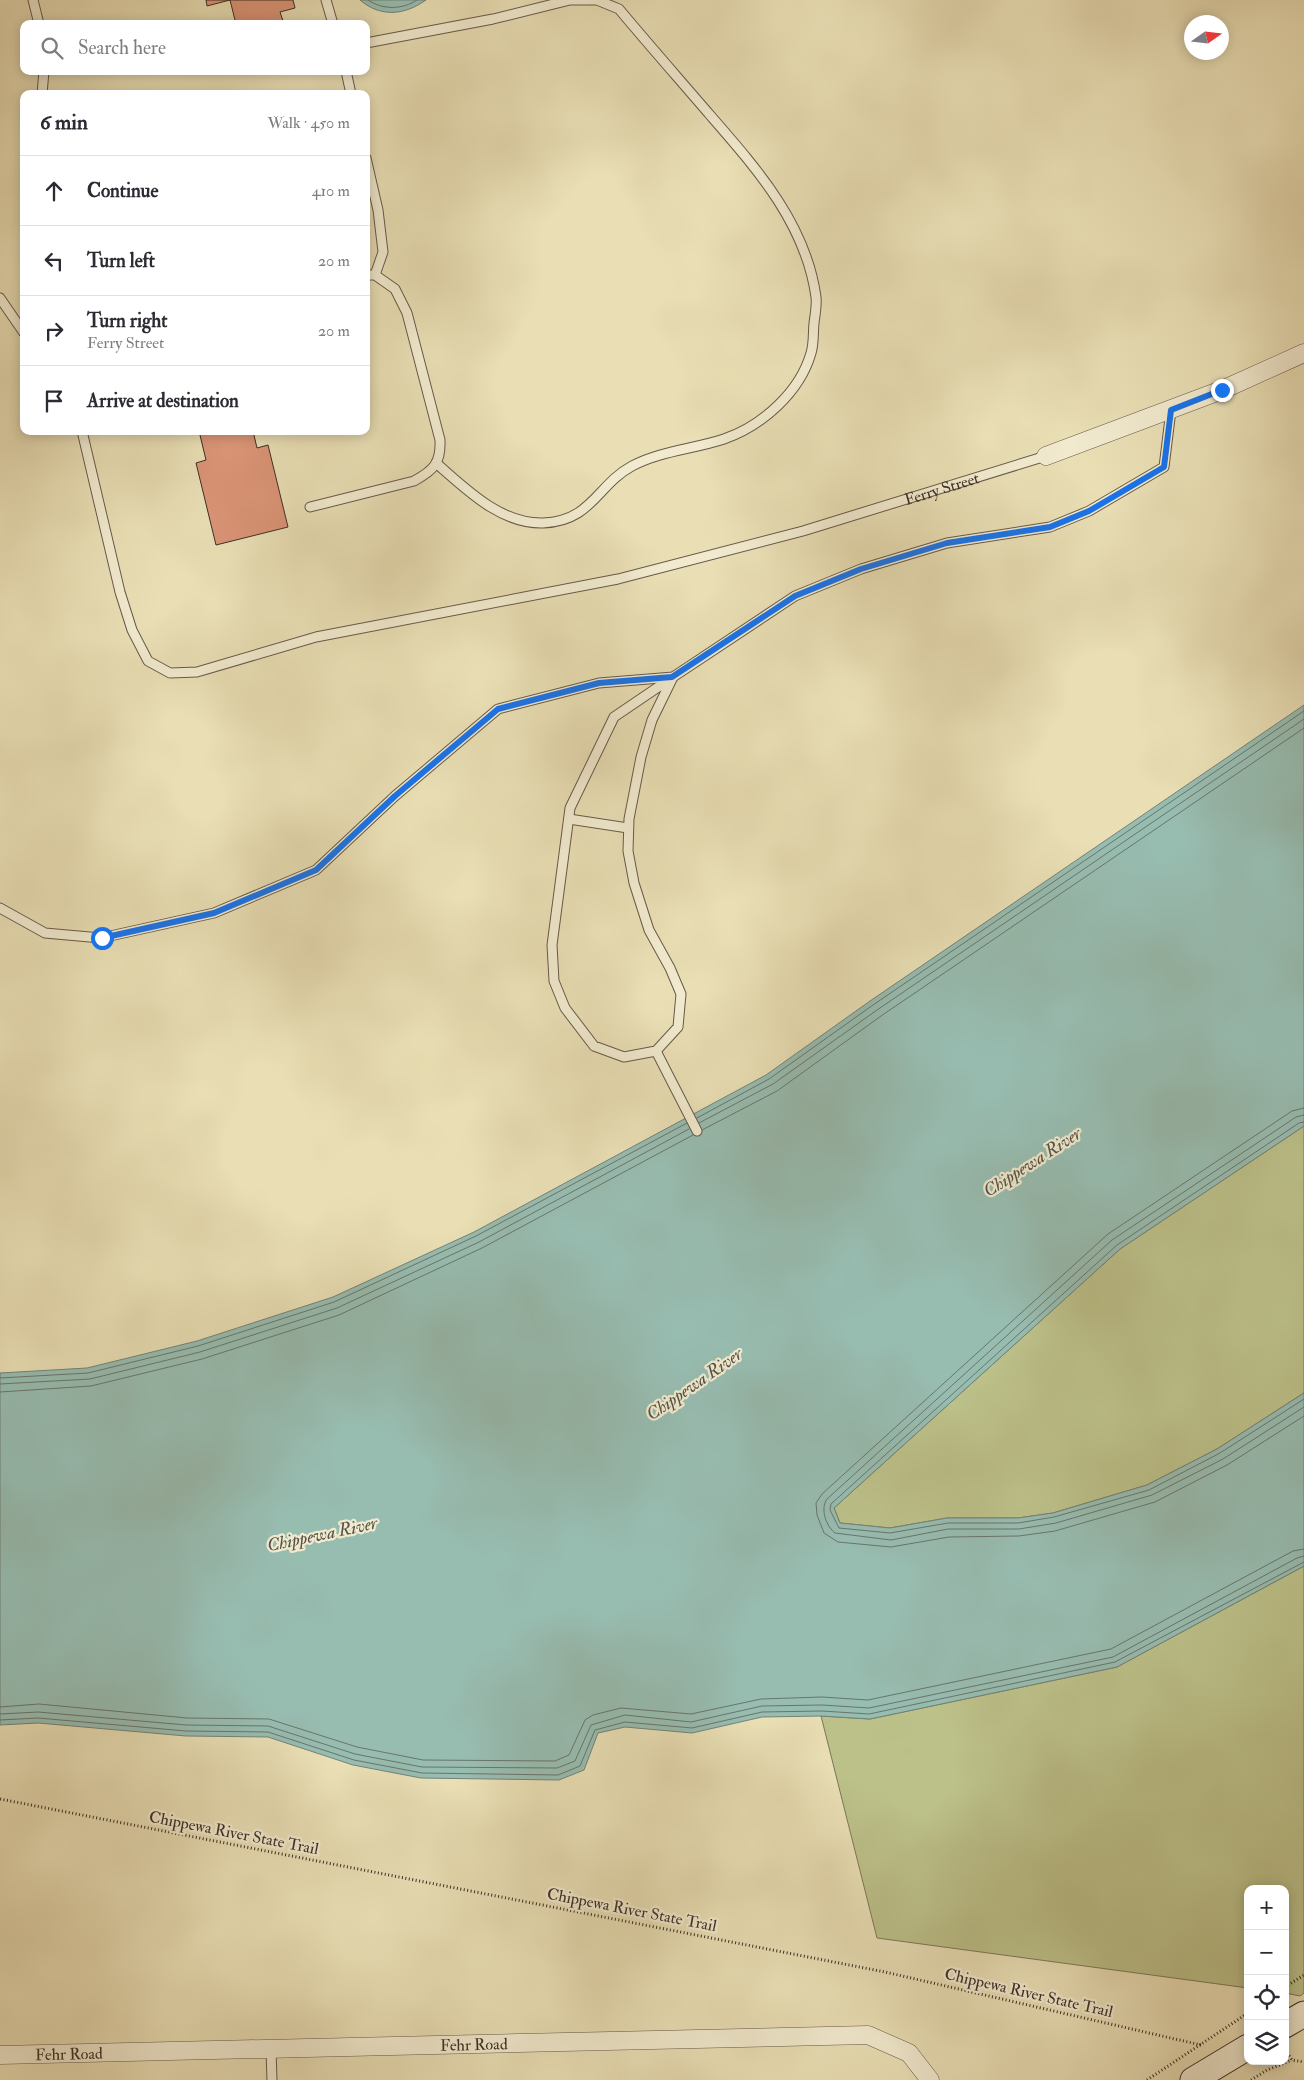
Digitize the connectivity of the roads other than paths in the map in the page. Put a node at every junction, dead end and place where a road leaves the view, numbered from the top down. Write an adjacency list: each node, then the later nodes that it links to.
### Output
1 (33, 0): 3 (lane)
2 (326, 0): 4 (lane)
3 (38, 20)
4 (332, 20)
5 (370, 42): 18 (lane)
6 (44, 75): 8 (lane)
7 (347, 75): 9 (lane)
8 (42, 90)
9 (350, 90)
10 (370, 175): 11 (lane)
11 (370, 275): 18 (lane)
12 (0, 298): 13 (lane)
13 (20, 327)
14 (1304, 353): 15 (street, Ferry Street)
15 (1171, 410): 17 (street, Ferry Street); 20 (lane)
16 (83, 435): 17 (lane, Ferry Street)
17 (1046, 456)
18 (436, 463): 19 (lane)
19 (310, 507)
20 (672, 677): 21 (lane); 22 (lane); 23 (lane)
21 (569, 820): 22 (lane); 24 (lane)
22 (628, 828): 24 (lane)
23 (0, 908)
24 (656, 1051): 25 (lane)
25 (697, 1132)
26 (1304, 2014): 27 (street)
27 (1289, 2023)
28 (1244, 2049): 33 (street)
29 (271, 2050): 30 (street, Fehr Road); 31 (lane); 32 (street, Fehr Road)
30 (0, 2055)
31 (272, 2080)
32 (930, 2080)
33 (1194, 2080)

